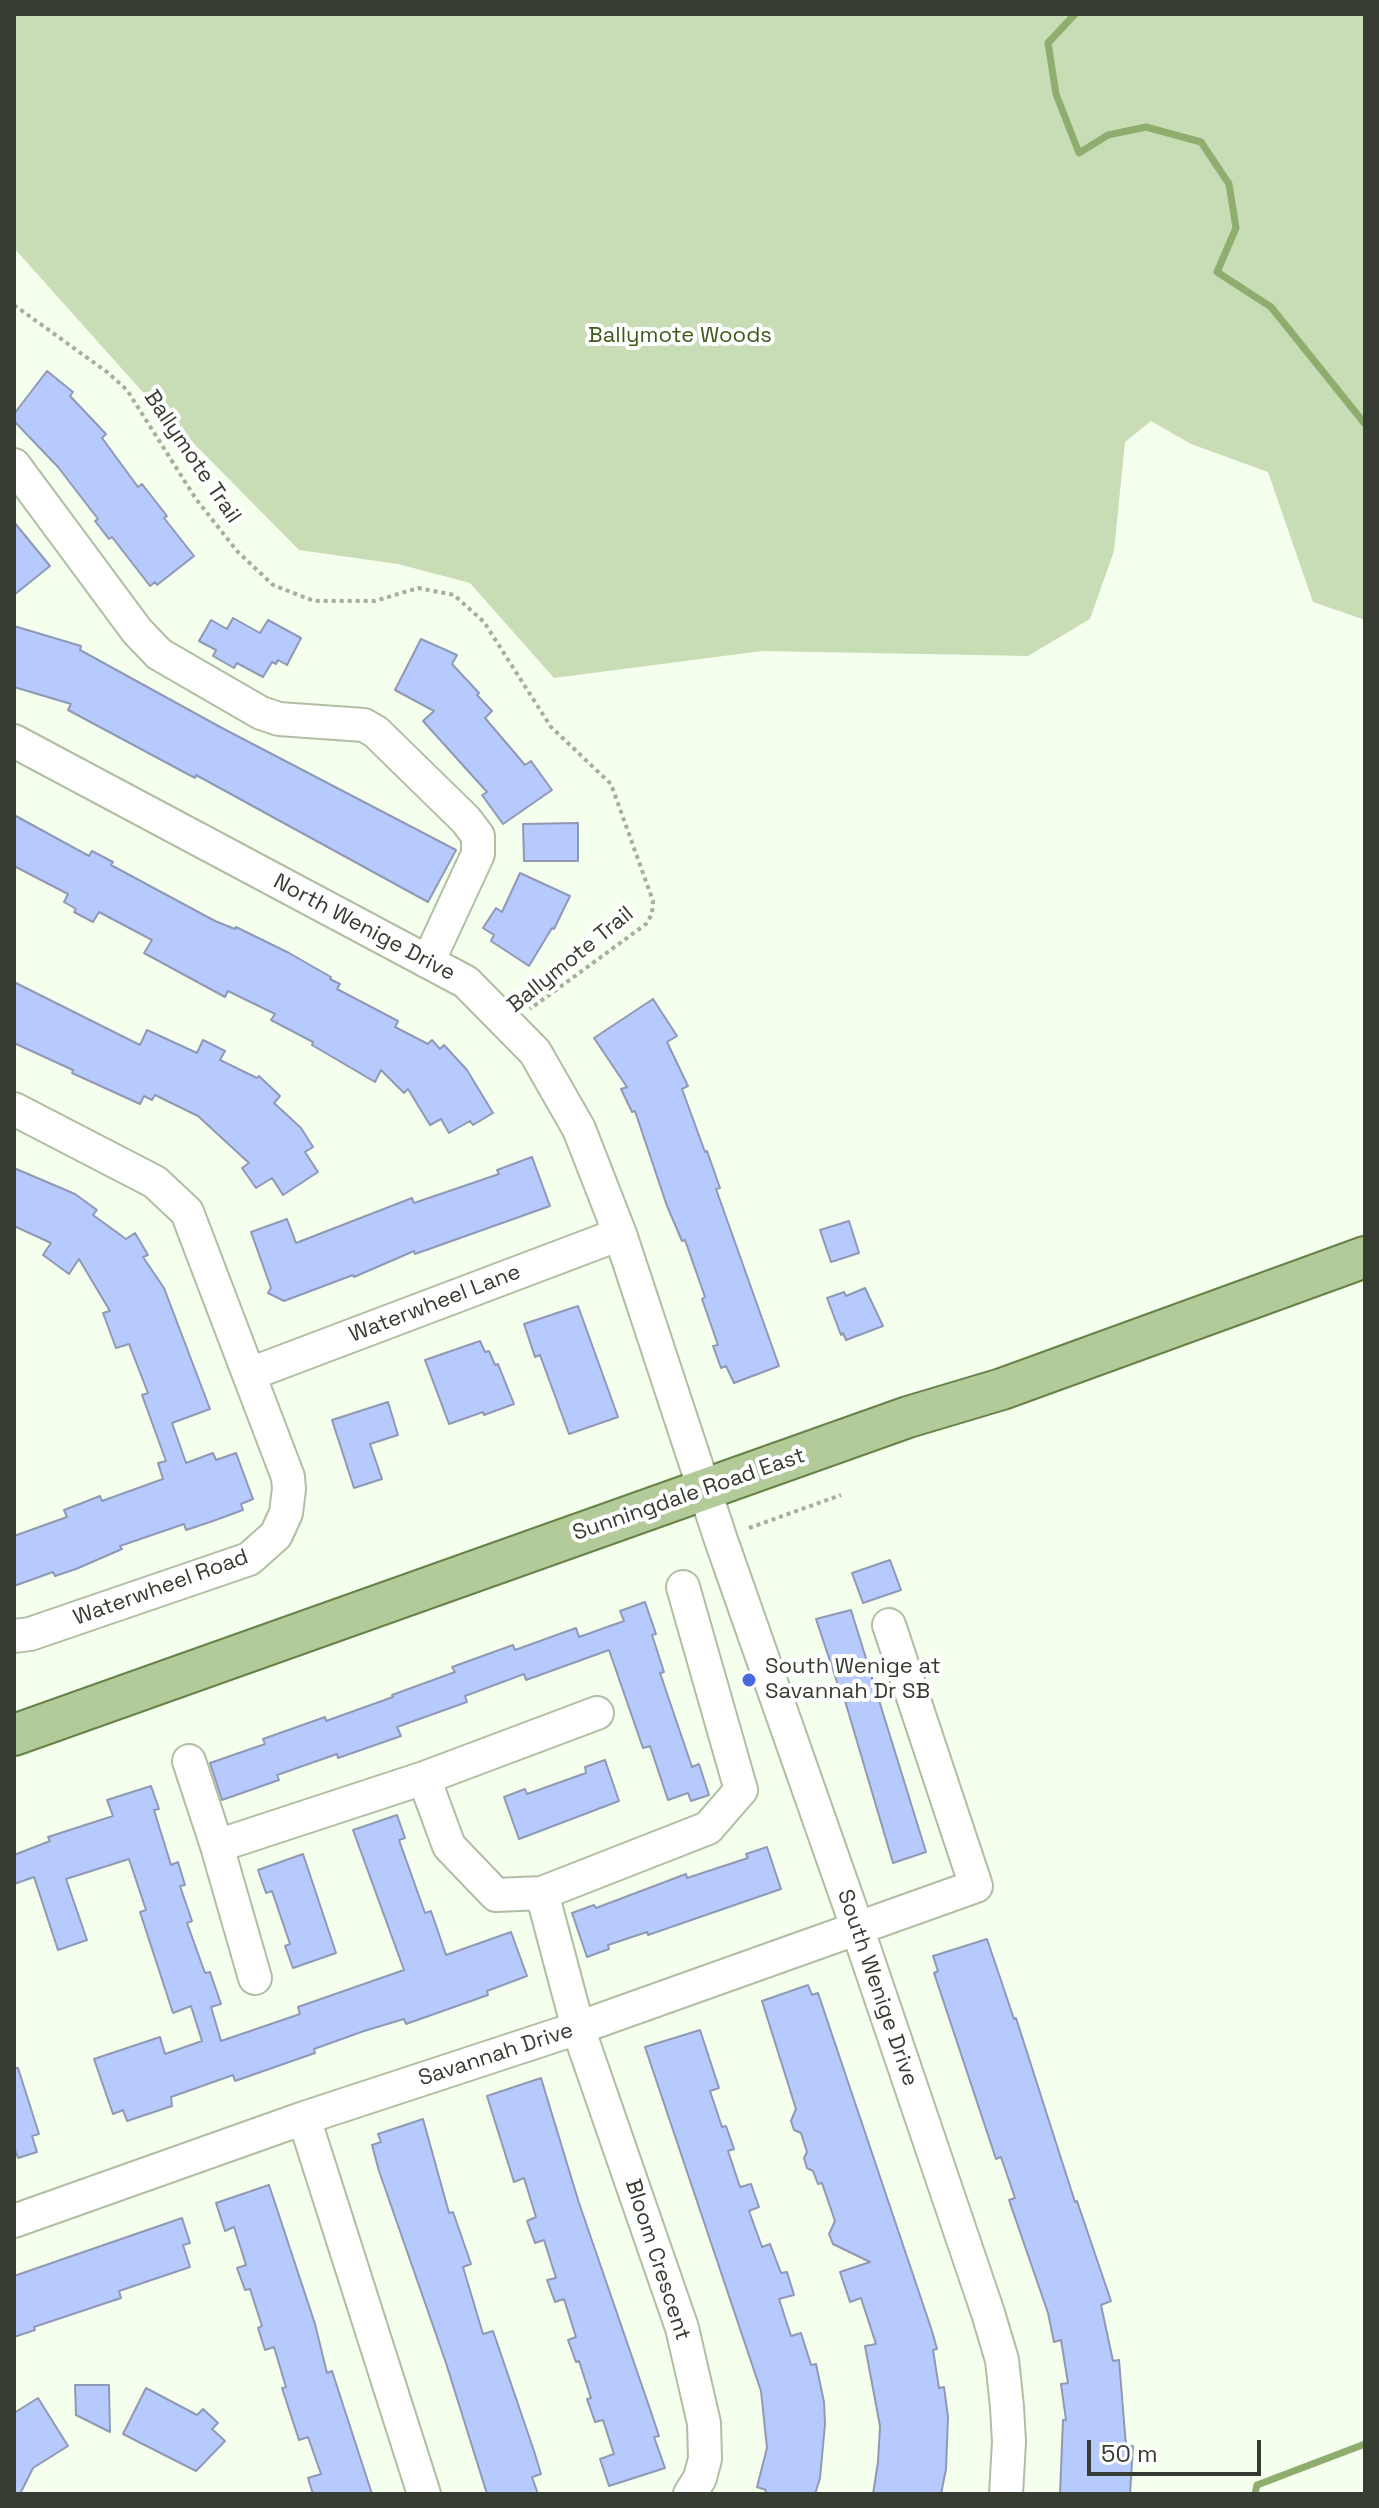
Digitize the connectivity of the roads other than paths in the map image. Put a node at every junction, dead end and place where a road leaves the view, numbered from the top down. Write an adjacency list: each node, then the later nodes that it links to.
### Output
1 (14, 465): 3 (street)
2 (14, 741): 3 (street, North Wenige Drive)
3 (428, 962): 5 (street, North Wenige Drive)
4 (14, 1109): 7 (street, Waterwheel Road)
5 (620, 1234): 7 (street, Waterwheel Lane); 8 (street, North Wenige Drive)
6 (1365, 1257): 8 (main road, Sunningdale Road East)
7 (250, 1374): 11 (street, Waterwheel Road)
8 (705, 1490): 13 (main road, Sunningdale Road East); 18 (street, South Wenige Drive)
9 (683, 1587): 17 (street)
10 (889, 1625): 18 (street, Savannah Drive)
11 (14, 1636)
12 (597, 1713): 15 (street)
13 (14, 1735)
14 (189, 1761): 16 (street)
15 (424, 1778): 16 (street); 17 (street)
16 (217, 1846): 19 (street)
17 (542, 1893): 20 (street, Bloom Crescent)
18 (857, 1928): 20 (street, Savannah Drive); 25 (street, South Wenige Drive)
19 (255, 1978)
20 (578, 2028): 21 (street, Savannah Drive); 24 (street, Bloom Crescent)
21 (304, 2118): 22 (street, Savannah Drive); 23 (street)
22 (14, 2221)
23 (424, 2494)
24 (690, 2494)
25 (1006, 2494)

